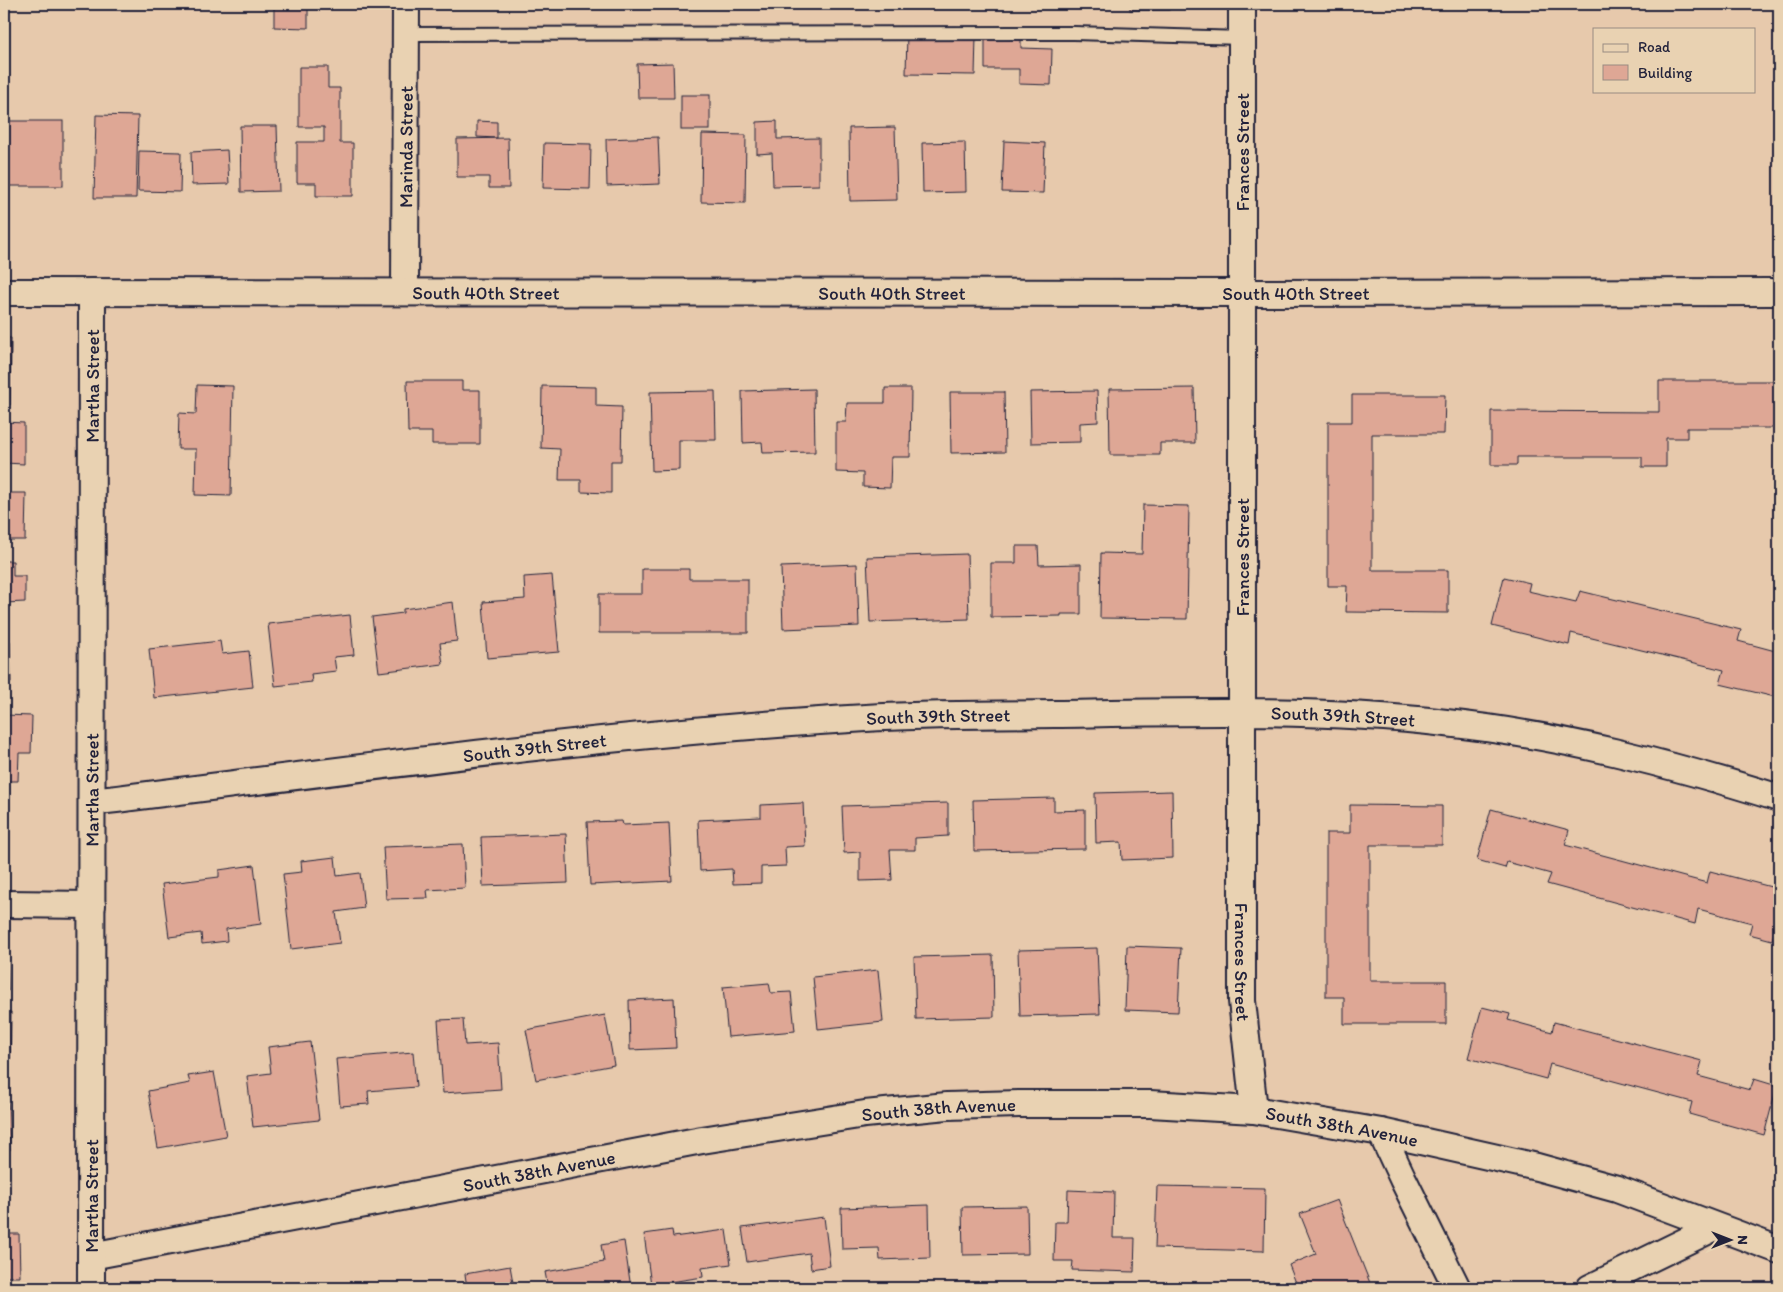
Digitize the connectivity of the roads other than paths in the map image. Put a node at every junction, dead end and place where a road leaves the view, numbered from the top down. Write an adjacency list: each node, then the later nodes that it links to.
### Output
1 (406, 4): 3 (street, Marinda Street)
2 (1242, 4): 4 (street, Frances Street)
3 (406, 34): 4 (lane); 5 (street, Marinda Street)
4 (1242, 38): 9 (street, Frances Street)
5 (405, 291): 7 (street, South 40th Street); 9 (street, South 40th Street)
6 (4, 292): 7 (street, South 40th Street)
7 (92, 292): 12 (street, Martha Street)
8 (1779, 292): 9 (street, South 40th Street)
9 (1242, 293): 10 (street, Frances Street)
10 (1242, 711): 11 (street, South 39th Street); 12 (street, South 39th Street); 15 (street, Frances Street)
11 (1779, 798)
12 (92, 802): 14 (street, Martha Street)
13 (4, 904): 14 (street)
14 (92, 904): 19 (street, Martha Street)
15 (1254, 1110): 16 (street, South 38th Avenue); 19 (street, South 38th Avenue)
16 (1382, 1132): 17 (street, South 38th Avenue); 21 (street)
17 (1715, 1227): 18 (street, South 38th Avenue); 22 (street)
18 (1779, 1250)
19 (91, 1256): 20 (street, Martha Street)
20 (91, 1288)
21 (1457, 1288)
22 (1590, 1288)

